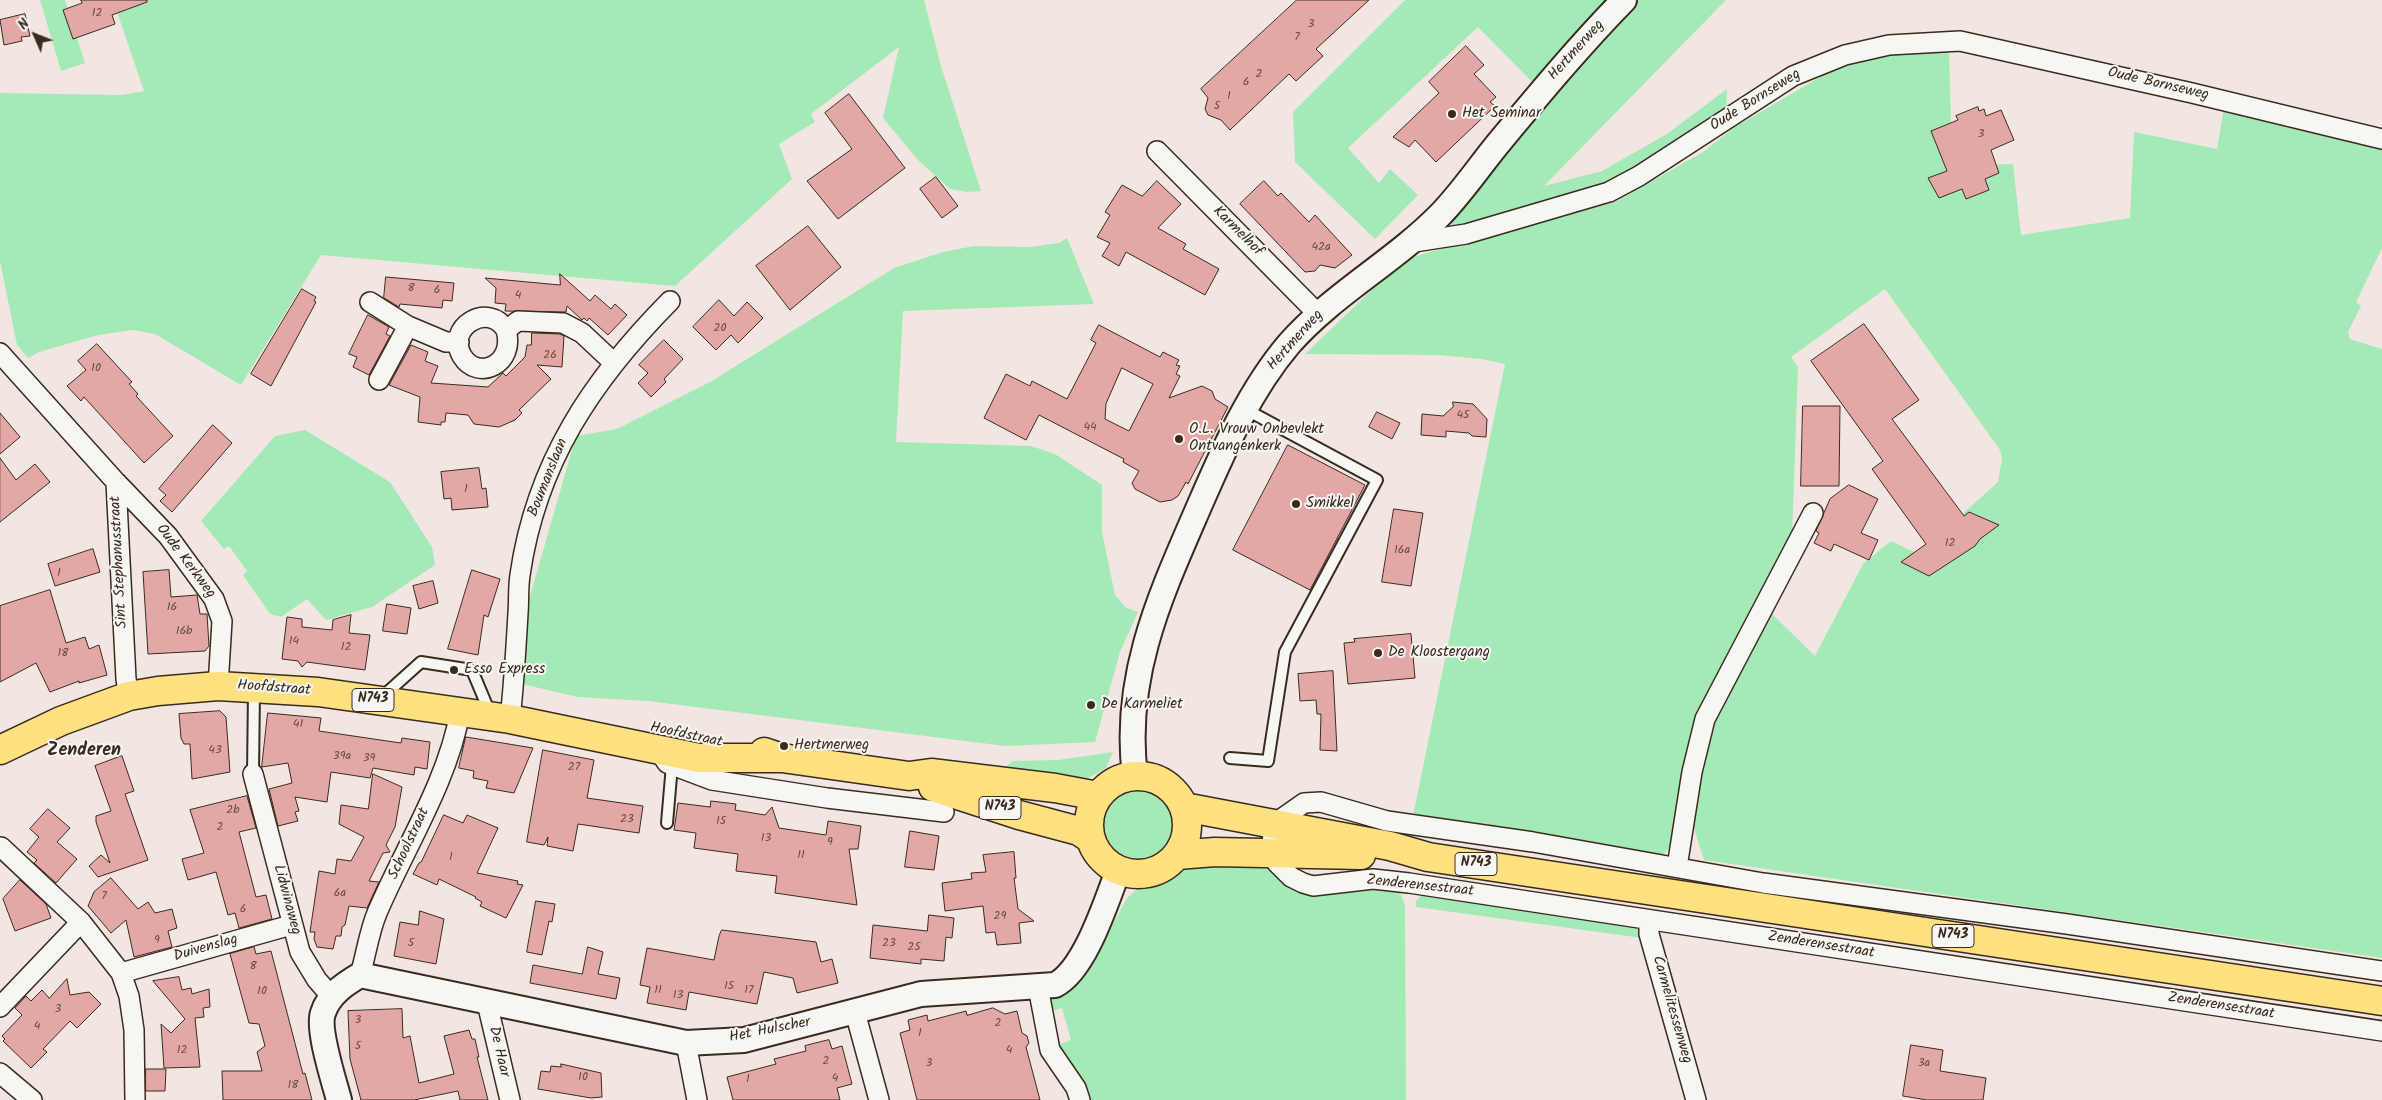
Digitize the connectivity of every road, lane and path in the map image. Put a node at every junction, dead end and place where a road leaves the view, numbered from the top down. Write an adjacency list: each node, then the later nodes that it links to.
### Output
1 (1624, 0): 4 (street, Hertmerweg)
2 (2382, 140): 4 (street, Oude Bornseweg)
3 (1157, 151): 7 (street, Karmelhof)
4 (1407, 244): 7 (street, Hertmerweg)
5 (670, 301): 12 (street, Boumanslaan)
6 (370, 302): 8 (street)
7 (1318, 314): 14 (street, Hertmerweg)
8 (408, 326): 10 (street); 13 (street)
9 (506, 330): 10 (street); 10 (street); 12 (street)
10 (459, 342)
11 (0, 353): 15 (street, Sint Stephanusstraat)
12 (613, 362): 22 (street, Boumanslaan)
13 (379, 380)
14 (1246, 409): 27 (lane); 31 (street, Hertmerweg)
15 (116, 482): 17 (street, Oude Kerkweg); 19 (street, Sint Stephanusstraat)
16 (1813, 513): 43 (street)
17 (218, 686): 18 (main road, Hoofdstraat / N743); 19 (main road, Hoofdstraat / N743)
18 (254, 687): 20 (main road, Hoofdstraat / N743); 29 (lane, Lidwinaweg)
19 (129, 696): 24 (main road, Hoofdstraat / N743)
20 (378, 701): 21 (main road, Hoofdstraat / N743); 22 (lane)
21 (460, 712): 22 (main road, Hoofdstraat / N743); 50 (street, Schoolstraat)
22 (500, 718): 23 (main road, Hoofdstraat / N743)
23 (558, 727): 25 (main road, Hoofdstraat / N743); 26 (main road, Hoofdstraat / N743)
24 (0, 750)
25 (664, 756): 26 (main road, Hoofdstraat / N743); 33 (street, Hoofdstraat); 36 (lane)
26 (782, 758): 28 (main road, Hoofdstraat / N743)
27 (1230, 758)
28 (832, 765): 30 (main road, Hoofdstraat / N743); 33 (street)
29 (254, 774): 47 (street, Lidwinaweg)
30 (909, 776): 32 (main road, Hoofdstraat / N743); 38 (main road, Hoofdstraat / N743)
31 (1135, 776): 32 (main road); 34 (main road)
32 (1098, 796): 38 (main road)
33 (827, 798): 35 (street, Hoofdstraat)
34 (1184, 807): 37 (main road, Zenderensestraat / N743); 41 (main road)
35 (944, 812)
36 (667, 824)
37 (1274, 824): 40 (street); 42 (main road, Zenderensestraat / N743); 43 (street)
38 (1091, 840): 44 (main road, N743)
39 (1, 847): 46 (street)
40 (1271, 854): 41 (main road, Zenderensestraat / N743); 42 (main road, Zenderensestraat / N743); 45 (street, Zenderensestraat)
41 (1177, 855): 44 (main road)
42 (1428, 857): 53 (main road, Zenderensestraat / N743)
43 (1677, 867): 48 (street)
44 (1118, 871): 51 (street, Het Hulscher)
45 (1649, 920): 57 (street, Zenderensestraat); 68 (street, Carmelitessenweg)
46 (81, 922): 49 (street); 55 (street)
47 (291, 925): 49 (street, Duivenslag); 52 (street, Lidwinaweg)
48 (2382, 971)
49 (121, 973): 62 (street)
50 (360, 976): 52 (street); 54 (street, Het Hulscher)
51 (1038, 987): 56 (street, Het Hulscher); 67 (street)
52 (332, 997): 63 (street)
53 (2382, 1001)
54 (487, 1003): 58 (street, Het Hulscher); 64 (street, De Haar)
55 (0, 1007)
56 (855, 1012): 58 (street, Het Hulscher); 66 (street)
57 (2382, 1031)
58 (686, 1043): 65 (street)
59 (0, 1074): 60 (street)
60 (12, 1094): 61 (street)
61 (32, 1100)
62 (135, 1100)
63 (338, 1100)
64 (510, 1100)
65 (697, 1100)
66 (879, 1100)
67 (1080, 1100)
68 (1696, 1100)

